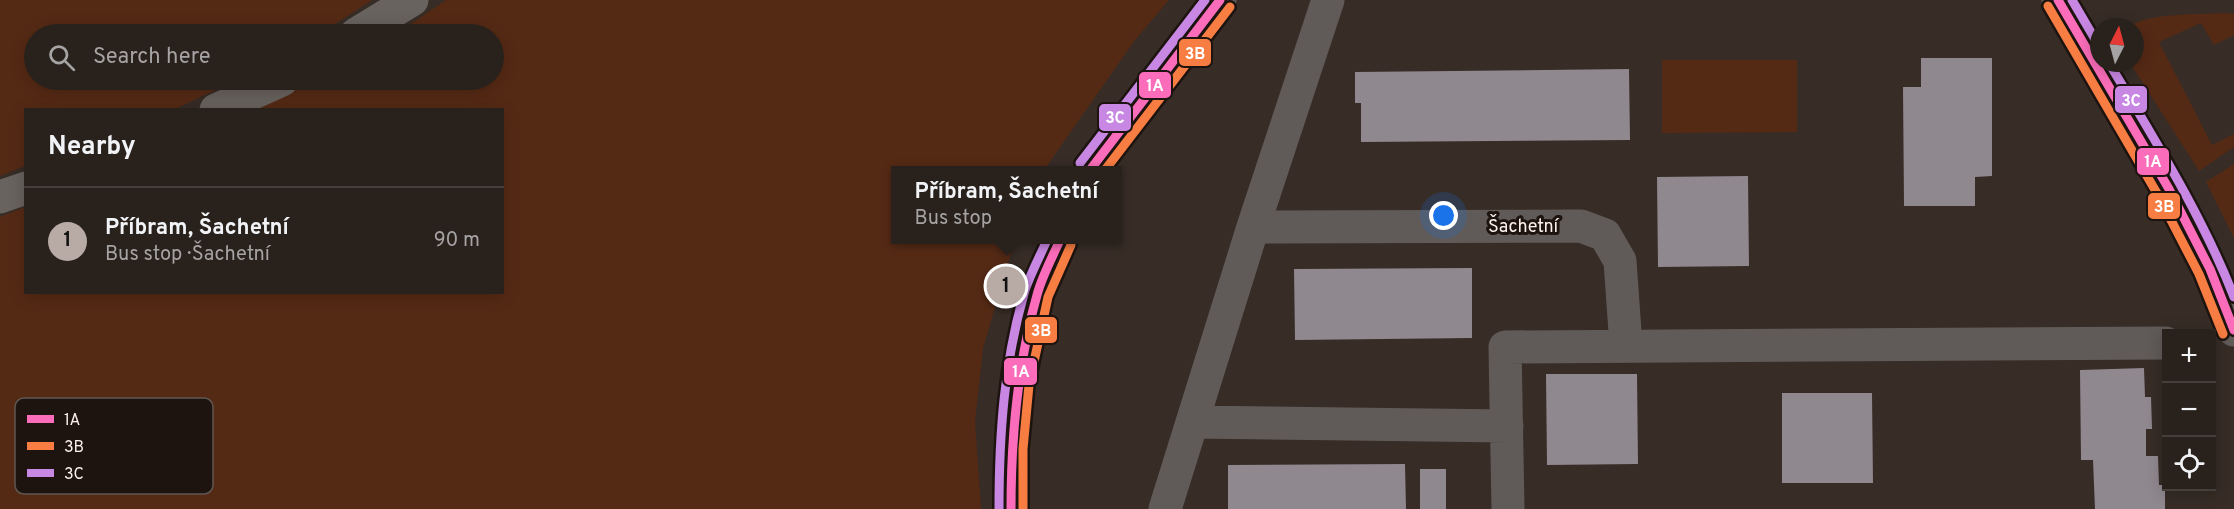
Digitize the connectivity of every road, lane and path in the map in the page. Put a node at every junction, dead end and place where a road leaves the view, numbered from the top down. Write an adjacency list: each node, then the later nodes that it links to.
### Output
1 (412, 0): 5 (main road)
2 (1220, 0): 8 (street)
3 (1328, 0): 11 (street)
4 (2058, 0): 13 (street)
5 (372, 24)
6 (260, 90): 7 (main road)
7 (220, 108)
8 (1094, 166)
9 (24, 189): 10 (main road)
10 (0, 197)
11 (1253, 227): 17 (street, Šachetní); 18 (street)
12 (1058, 244): 20 (street)
13 (2234, 330)
14 (2216, 342): 15 (street)
15 (2234, 342)
16 (2162, 343): 17 (street)
17 (1626, 346): 19 (street)
18 (1192, 422): 19 (street); 21 (street)
19 (1507, 426): 22 (street)
20 (1011, 509)
21 (1165, 509)
22 (1508, 509)

